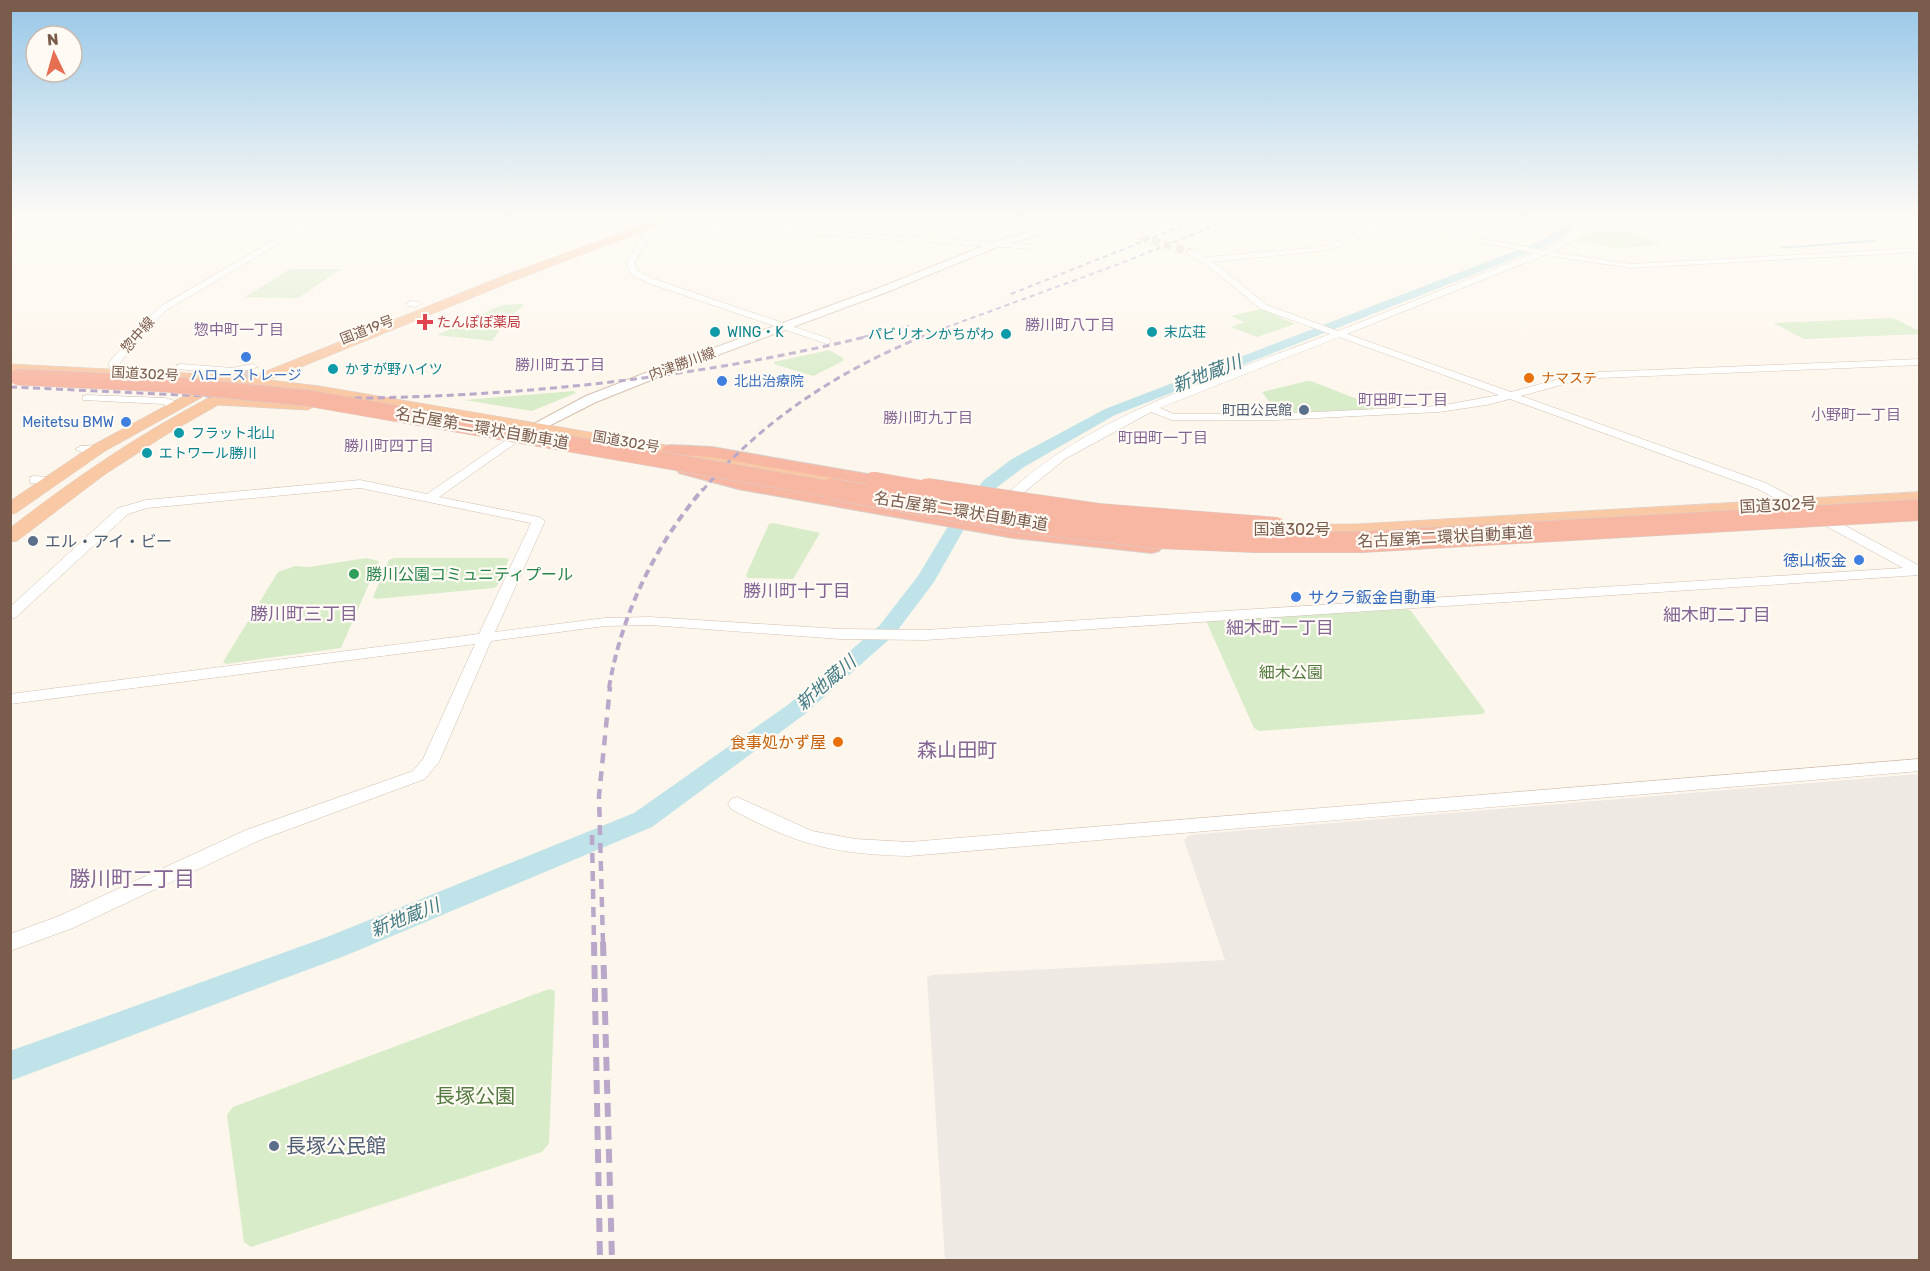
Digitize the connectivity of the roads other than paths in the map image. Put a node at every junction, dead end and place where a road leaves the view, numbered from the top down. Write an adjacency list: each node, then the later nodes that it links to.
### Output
1 (218, 276): 13 (street, 惣中線)
2 (506, 276): 19 (highway)
3 (509, 276): 19 (highway, 国道19号)
4 (511, 276): 17 (highway)
5 (640, 276): 9 (street)
6 (915, 276): 9 (main road, 内津勝川線)
7 (1224, 276): 10 (street)
8 (1480, 276): 10 (street)
9 (780, 326): 11 (street); 24 (main road, 内津勝川線); 25 (main road, 内津勝川線)
10 (1336, 334): 20 (street); 23 (street)
11 (827, 341)
12 (1920, 362): 20 (street)
13 (113, 364)
14 (181, 367): 19 (street)
15 (10, 370): 19 (highway, 国道302号); 38 (highway, 名古屋第二環状自動車道)
16 (10, 378): 18 (highway, 国道302号); 38 (highway, 名古屋第二環状自動車道, bridge)
17 (278, 378): 19 (highway); 25 (highway, 国道302号)
18 (174, 387): 19 (highway, 国道302号); 19 (highway)
19 (225, 387): 21 (street); 22 (highway, 国道302号); 22 (highway); 26 (highway); 36 (highway, 国道19号); 37 (highway, 国道19号); 39 (highway)
20 (1508, 395): 23 (street); 33 (street)
21 (87, 398)
22 (338, 407): 25 (highway, 国道302号)
23 (1151, 408): 29 (street)
24 (552, 424): 25 (highway, 国道302号); 28 (highway, 国道302号)
25 (521, 431): 28 (highway, 国道302号); 31 (street)
26 (99, 448): 27 (street); 34 (highway)
27 (81, 449)
28 (671, 458): 33 (highway, 国道302号); 38 (highway, bridge); 38 (highway, bridge)
29 (1013, 495)
30 (1920, 496): 33 (highway, 国道302号)
31 (425, 497): 41 (street); 42 (street)
32 (1920, 503): 38 (highway, 名古屋第二環状自動車道)
33 (1798, 504): 40 (street)
34 (10, 509)
35 (1920, 510): 38 (highway, 名古屋第二環状自動車道, bridge)
36 (10, 517)
37 (10, 528)
38 (1509, 530)
39 (10, 537)
40 (1919, 571): 42 (street)
41 (10, 615)
42 (484, 638): 43 (street); 46 (street)
43 (10, 699)
44 (1920, 765): 45 (street)
45 (737, 804)
46 (10, 943)

